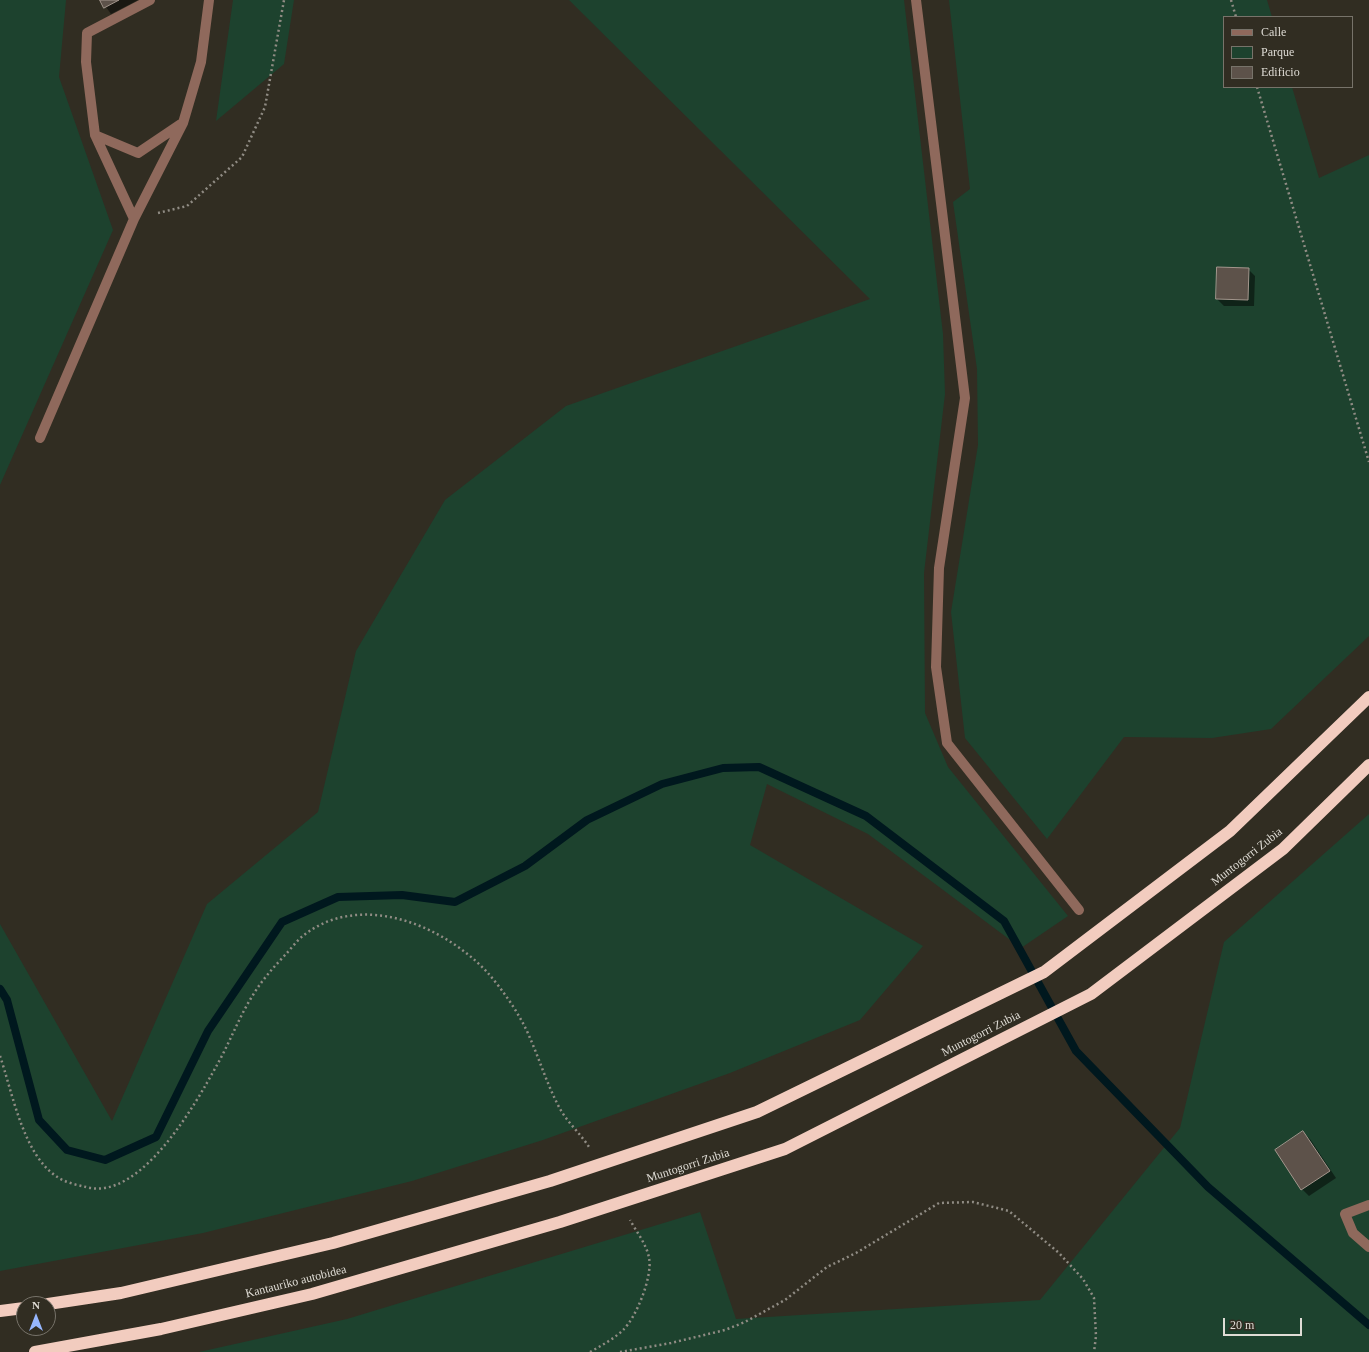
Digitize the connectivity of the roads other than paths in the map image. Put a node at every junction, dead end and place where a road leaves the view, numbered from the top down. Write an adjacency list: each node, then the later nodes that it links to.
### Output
1 (150, 0): 5 (lane)
2 (208, 0): 4 (lane)
3 (916, 0): 10 (lane)
4 (183, 123): 5 (lane); 6 (lane)
5 (96, 135): 6 (lane)
6 (134, 219): 7 (lane)
7 (40, 438)
8 (1369, 697): 14 (highway)
9 (1369, 765): 12 (highway, Muntogorri Zubia)
10 (1079, 910)
11 (1369, 1205): 13 (lane)
12 (560, 1222): 17 (highway, Kantauriko autobidea)
13 (1369, 1247)
14 (56, 1303)
15 (16, 1309): 16 (highway)
16 (0, 1311)
17 (34, 1352)

